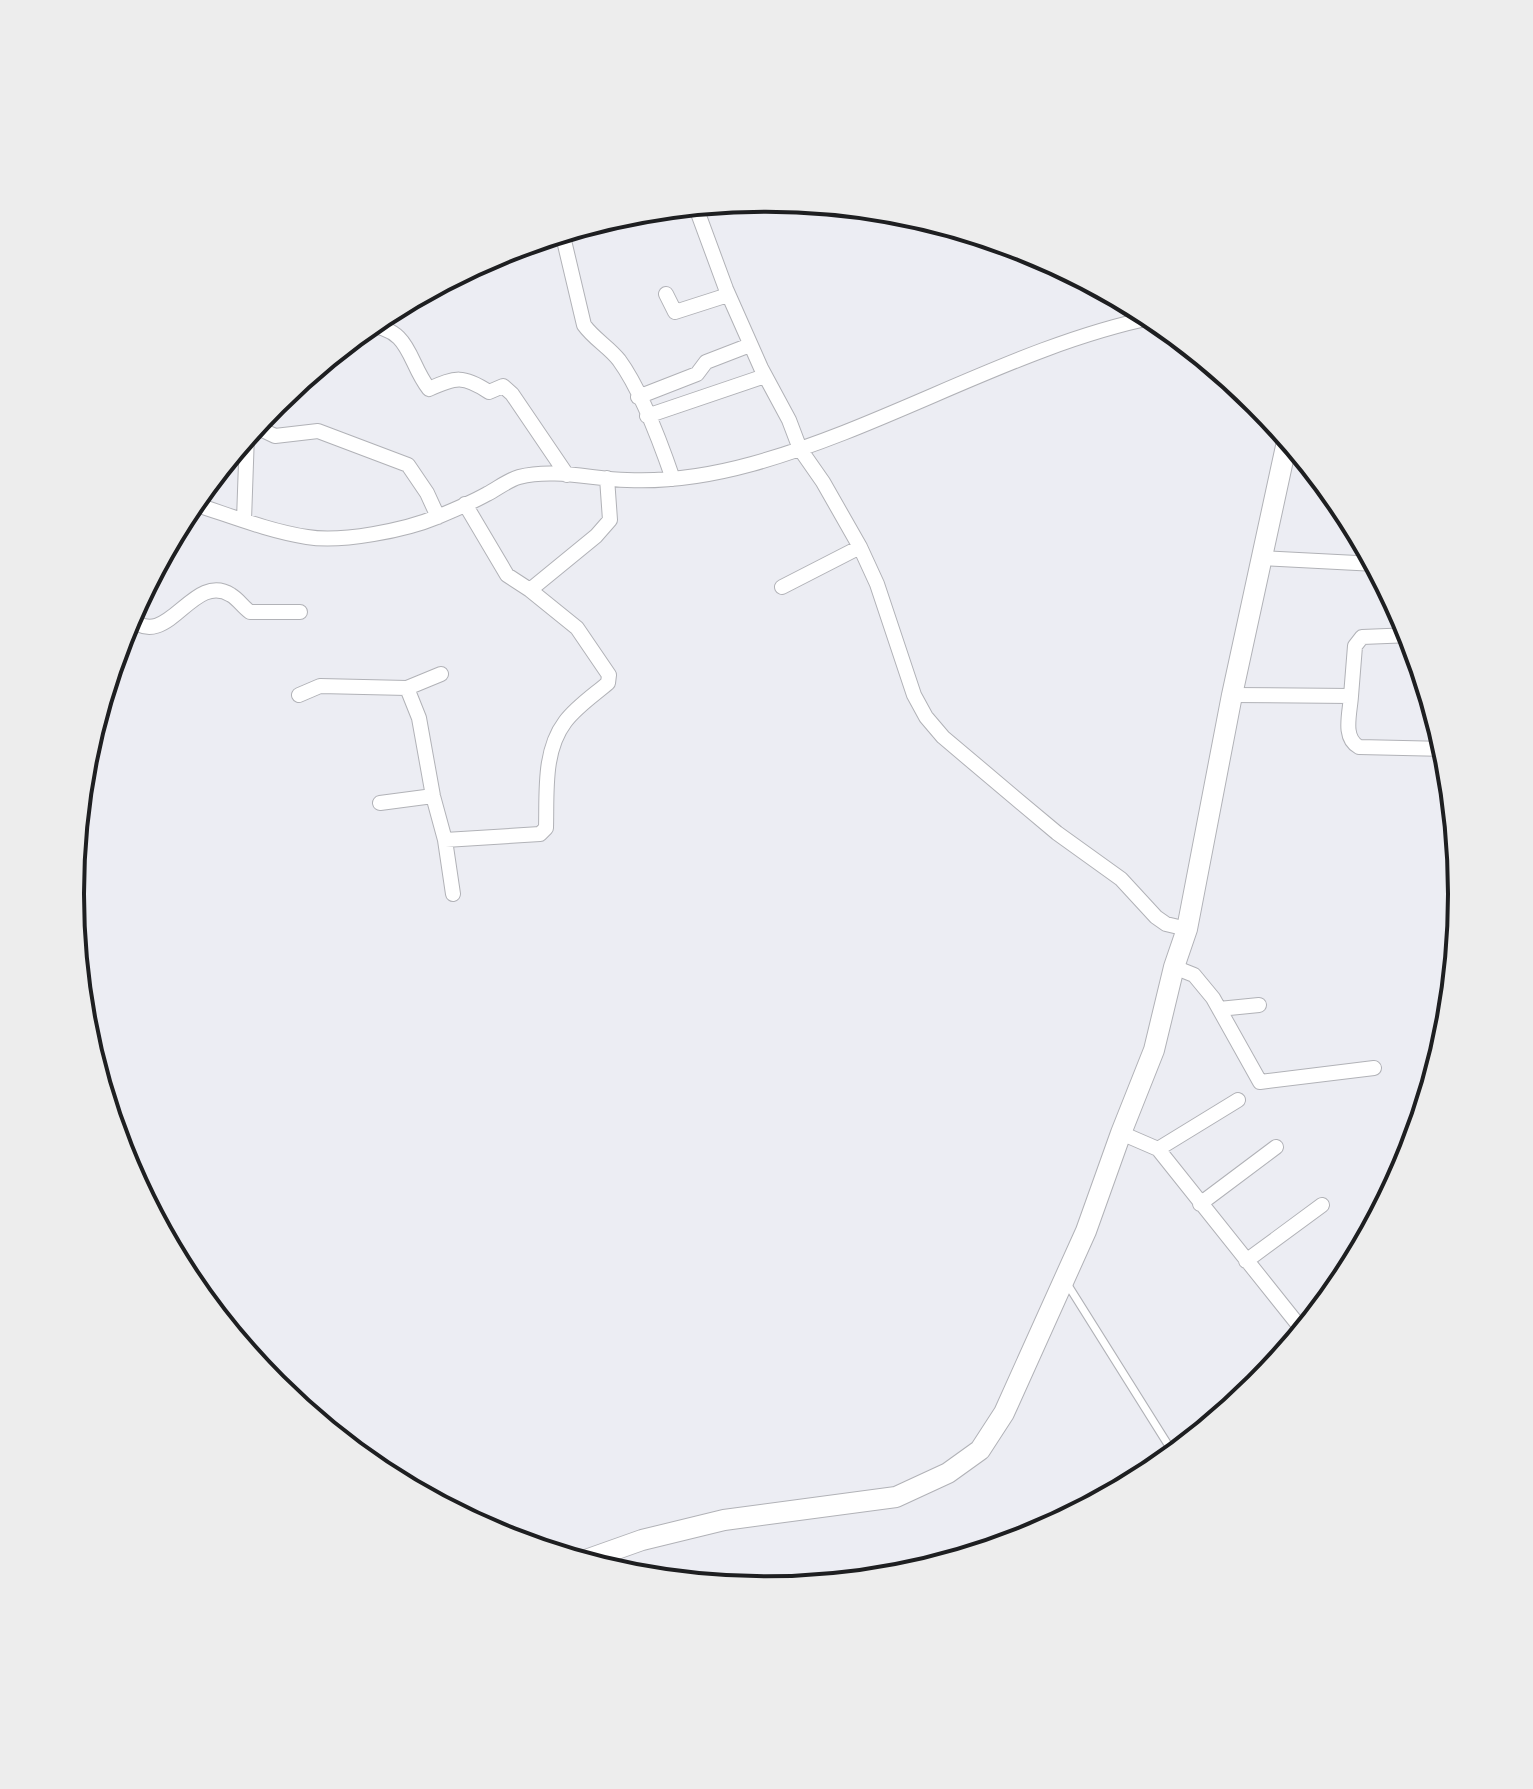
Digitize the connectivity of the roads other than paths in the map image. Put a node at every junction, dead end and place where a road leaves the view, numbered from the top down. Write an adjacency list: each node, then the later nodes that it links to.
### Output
1 (699, 216): 4 (street)
2 (565, 243): 9 (street)
3 (666, 294): 4 (street)
4 (728, 295): 7 (street)
5 (1137, 321): 12 (street)
6 (385, 329): 15 (street)
7 (750, 345): 8 (street); 9 (street)
8 (765, 376): 10 (street); 12 (street)
9 (638, 397): 10 (street)
10 (647, 416): 17 (street)
11 (265, 431): 20 (street)
12 (800, 449): 17 (street); 22 (street)
13 (246, 452): 21 (street)
14 (1289, 456): 23 (main road)
15 (567, 475): 16 (street); 18 (street)
16 (607, 478): 17 (street); 26 (street)
17 (673, 479)
18 (465, 504): 20 (street); 26 (street)
19 (205, 507): 21 (street)
20 (438, 517): 21 (street)
21 (244, 520)
22 (860, 547): 25 (street); 40 (street)
23 (1262, 558): 24 (street); 33 (main road)
24 (1363, 563)
25 (782, 587)
26 (530, 590): 38 (street)
27 (300, 612): 28 (street)
28 (140, 624)
29 (1398, 636): 34 (street)
30 (441, 674): 31 (street)
31 (407, 688): 32 (street); 36 (street)
32 (299, 695)
33 (1232, 695): 34 (street); 40 (main road)
34 (1351, 696): 35 (street)
35 (1433, 749)
36 (433, 796): 37 (street); 38 (street)
37 (380, 803)
38 (445, 840): 39 (street)
39 (453, 894)
40 (1187, 929): 41 (main road)
41 (1174, 967): 43 (street); 46 (main road)
42 (1259, 1005): 43 (street)
43 (1219, 1009): 44 (street)
44 (1374, 1068)
45 (1238, 1100): 48 (street)
46 (1121, 1133): 48 (street); 52 (main road)
47 (1276, 1147): 49 (street)
48 (1158, 1149): 49 (street)
49 (1200, 1204): 51 (street)
50 (1322, 1205): 51 (street)
51 (1246, 1261): 53 (street)
52 (1065, 1280): 54 (lane); 55 (main road)
53 (1297, 1324)
54 (1169, 1446)
55 (598, 1556)

